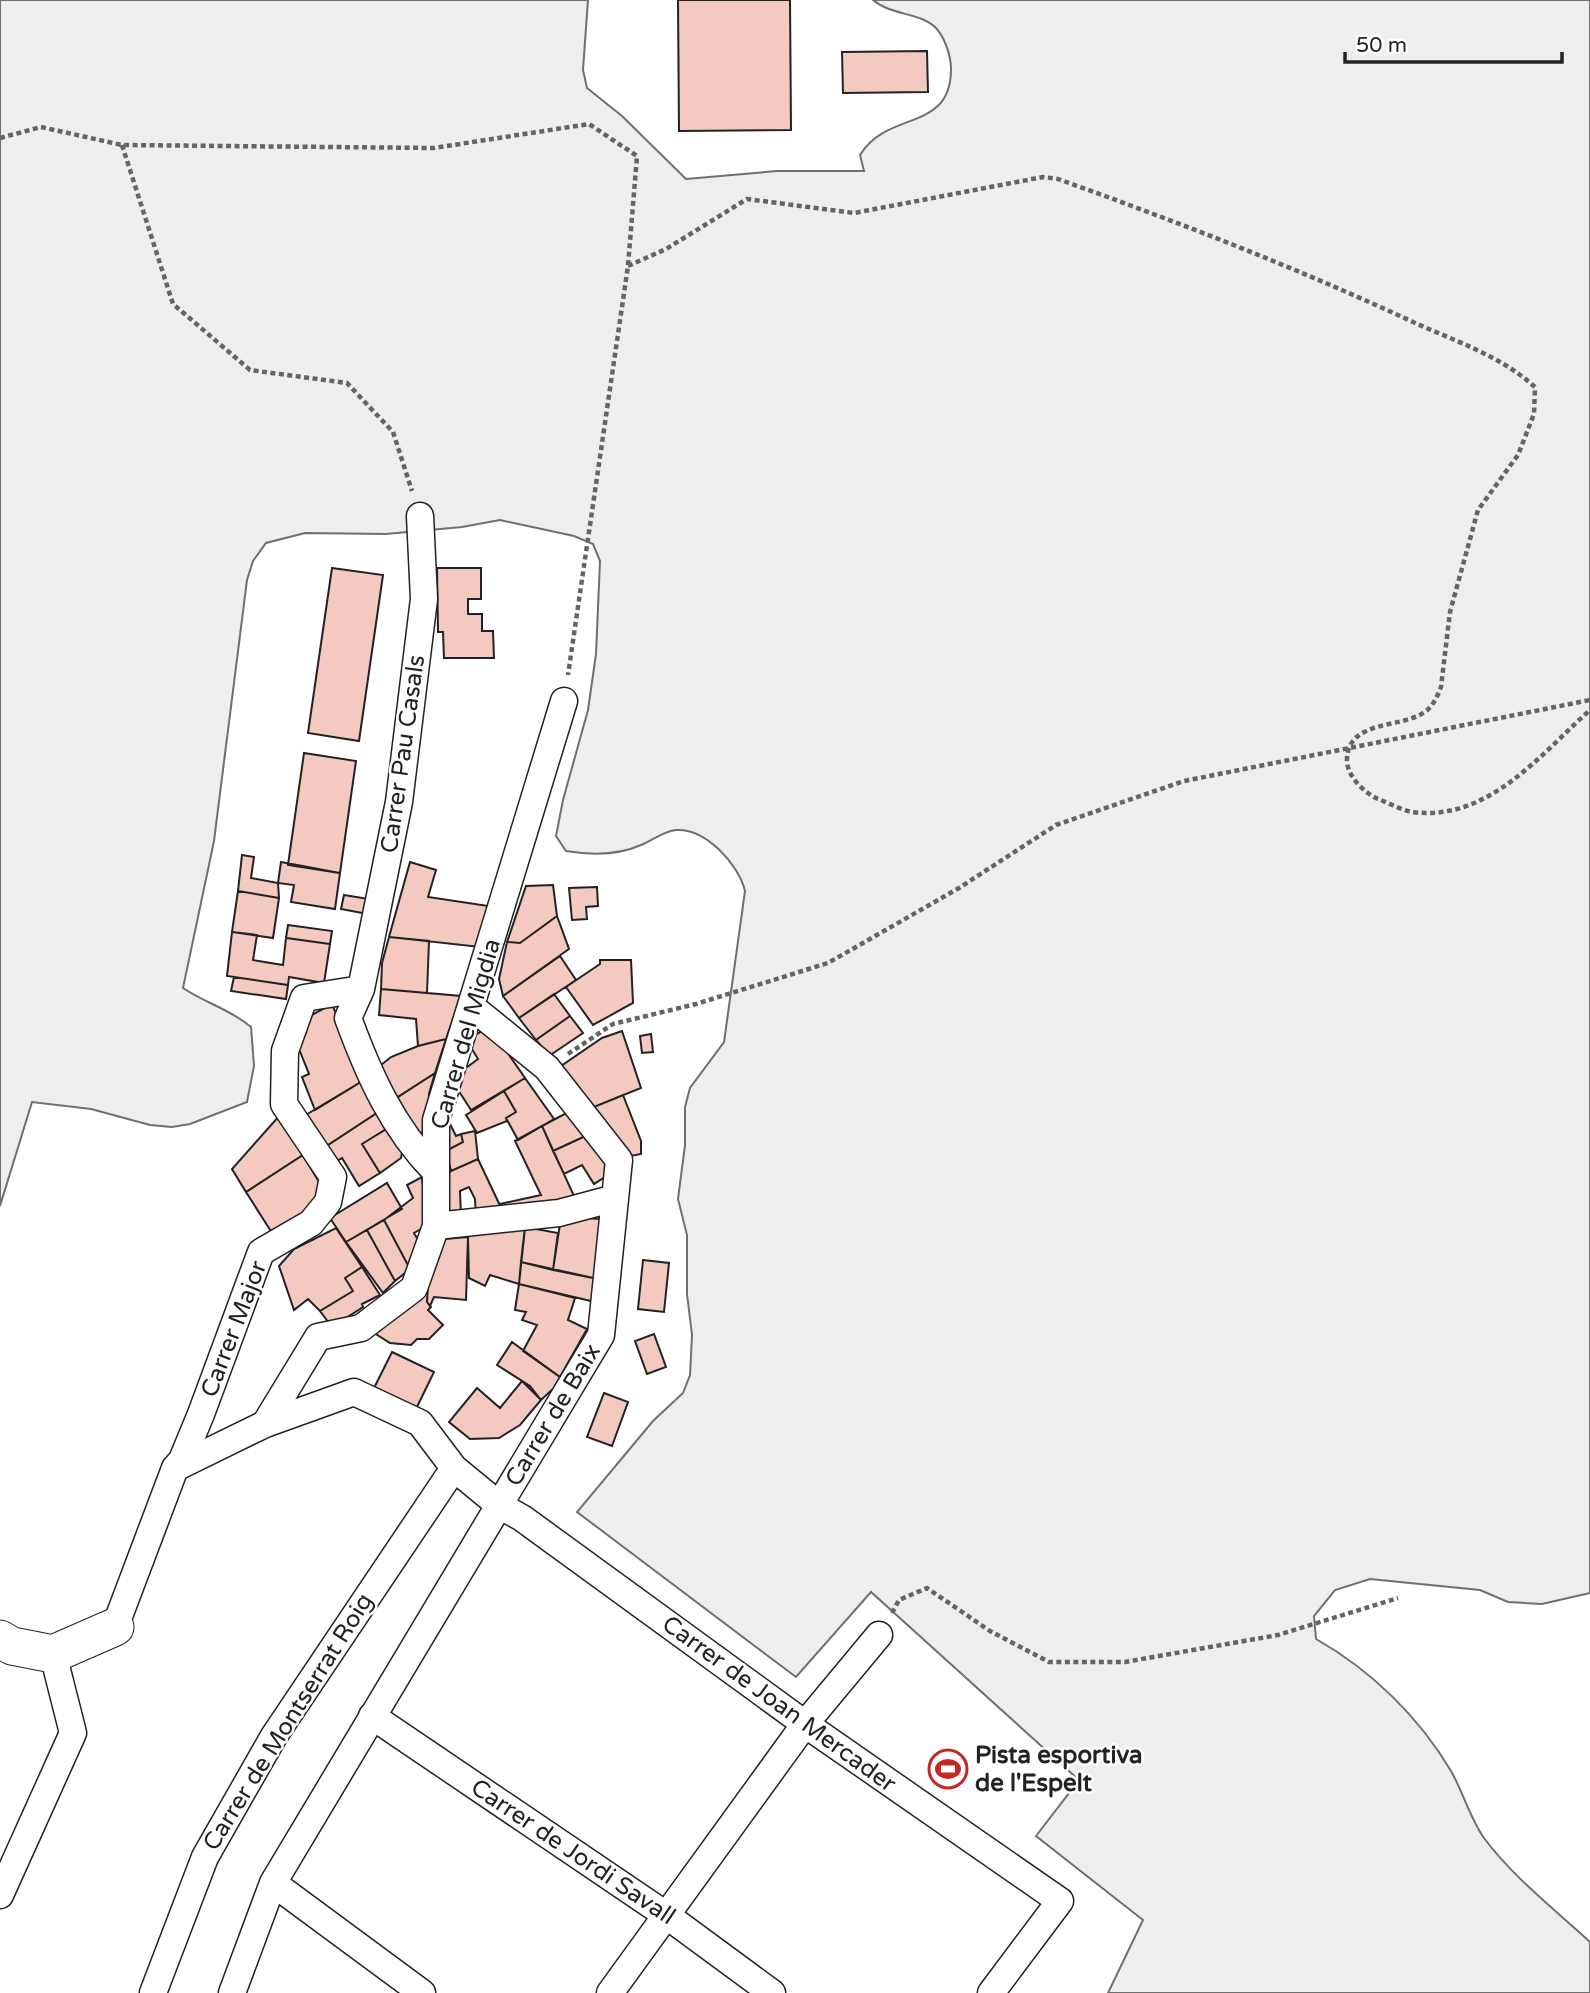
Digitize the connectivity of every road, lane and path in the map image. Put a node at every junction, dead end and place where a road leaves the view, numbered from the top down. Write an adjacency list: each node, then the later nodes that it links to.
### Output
1 (0, 138): 2 (path)
2 (122, 145): 3 (path); 4 (path)
3 (628, 266): 6 (path); 8 (path)
4 (420, 516): 9 (street, Carrer Pau Casals)
5 (1590, 700): 8 (path)
6 (564, 701): 10 (street, Carrer del Migdia)
7 (1590, 710): 8 (path)
8 (1351, 746): 11 (path)
9 (361, 989): 12 (street, Carrer Pau Casals); 16 (street, Carrer Major)
10 (472, 1007): 11 (street, Carrer de Baix); 12 (street, Carrer del Migdia)
11 (547, 1068): 13 (street, Carrer de Baix)
12 (435, 1171): 14 (street, Carrer del Migdia)
13 (615, 1198): 14 (street); 18 (street, Carrer de Baix)
14 (436, 1226): 15 (street, Carrer del Migdia)
15 (265, 1424): 16 (street); 17 (street, Carrer de Joan Mercader)
16 (175, 1468): 20 (street, Carrer Major)
17 (454, 1468): 18 (street, Carrer de Joan Mercader); 29 (street, Carrer de Montserrat Roig)
18 (499, 1505): 24 (street); 25 (street, Carrer de Joan Mercader)
19 (1398, 1598): 21 (path)
20 (116, 1627): 23 (street)
21 (879, 1634): 25 (street)
22 (0, 1639): 23 (street)
23 (53, 1654): 27 (street)
24 (372, 1716): 26 (street); 28 (street, Carrer de Jordi Savall)
25 (805, 1724): 28 (street); 34 (street, Carrer de Joan Mercader)
26 (273, 1883): 30 (street); 31 (street)
27 (0, 1895)
28 (666, 1914): 32 (street); 33 (street, Carrer de Jordi Savall)
29 (153, 1993)
30 (232, 1993)
31 (422, 1993)
32 (610, 1993)
33 (772, 1993)
34 (991, 1993)

